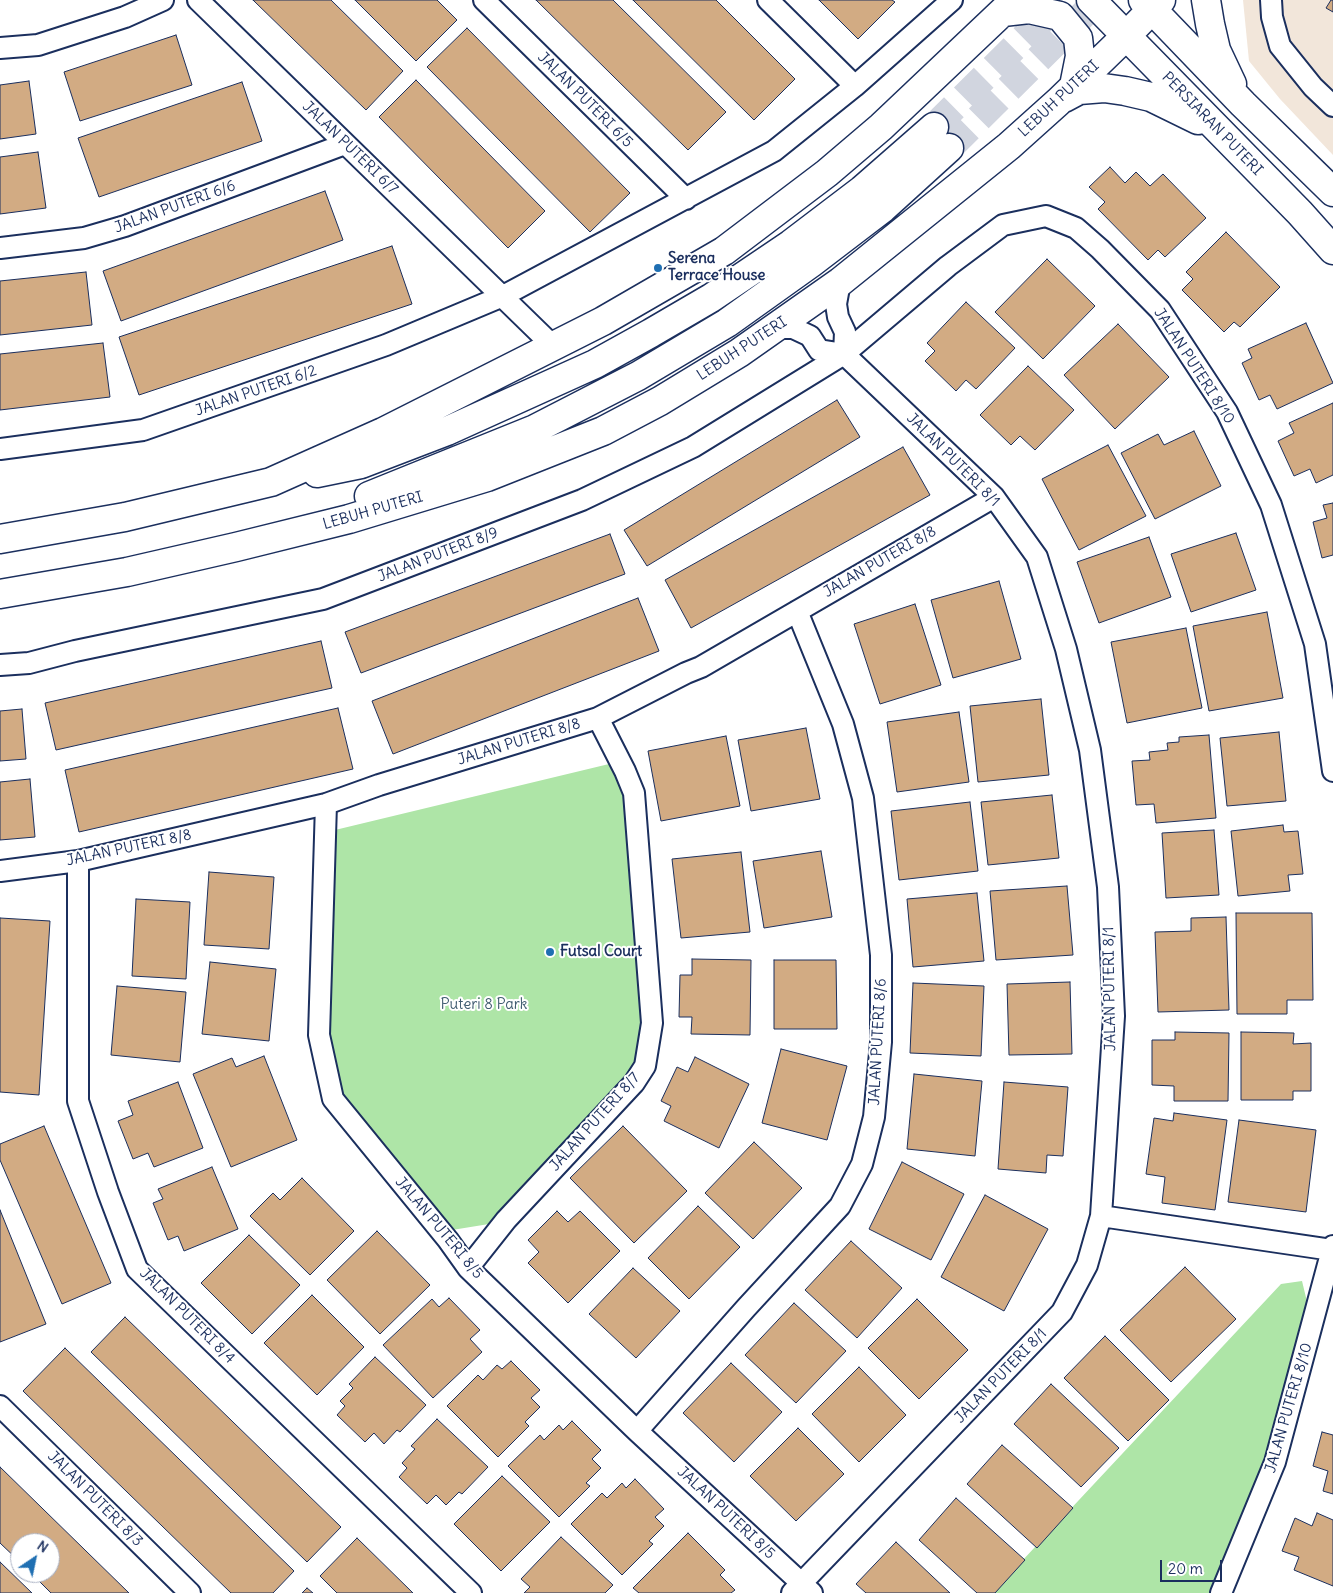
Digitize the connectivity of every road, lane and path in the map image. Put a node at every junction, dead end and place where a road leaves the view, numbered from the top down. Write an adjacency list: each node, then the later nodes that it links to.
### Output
1 (163, 0): 12 (street)
2 (198, 0): 18 (street, JALAN PUTERI 6/7)
3 (484, 0): 20 (street, JALAN PUTERI 6/5)
4 (768, 0): 13 (street)
5 (952, 0): 13 (street, JALAN PUTERI 6/2)
6 (1091, 0): 11 (main road, PERSIARAN PUTERI)
7 (1206, 0): 15 (main road)
8 (1271, 0): 16 (street)
9 (1152, 3): 11 (main road, LEBUH PUTERI); 15 (main road)
10 (1010, 4): 14 (main road); 26 (main road, LEBUH PUTERI)
11 (1126, 36): 14 (main road, LEBUH PUTERI); 17 (main road, PERSIARAN PUTERI)
12 (0, 48)
13 (855, 86): 20 (street, JALAN PUTERI 6/2)
14 (1066, 94): 17 (main road); 23 (main road, LEBUH PUTERI)
15 (1242, 104): 19 (main road)
16 (1333, 106)
17 (1219, 131): 22 (main road, PERSIARAN PUTERI)
18 (345, 144): 21 (street, JALAN PUTERI 6/6); 24 (street, JALAN PUTERI 6/7)
19 (1333, 192)
20 (686, 199): 24 (street, JALAN PUTERI 6/2)
21 (0, 248)
22 (1333, 250)
23 (840, 282): 25 (main road, LEBUH PUTERI); 27 (street)
24 (502, 296): 26 (street, JALAN PUTERI 6/7); 28 (street, JALAN PUTERI 6/2)
25 (775, 328): 27 (street); 32 (main road, LEBUH PUTERI)
26 (553, 346): 29 (main road, LEBUH PUTERI)
27 (844, 354): 30 (street, JALAN PUTERI 8/1); 35 (street, JALAN PUTERI 8/9); 37 (street, JALAN PUTERI 8/10)
28 (0, 449)
29 (271, 482): 31 (main road, LEBUH PUTERI); 32 (main road, LEBUH PUTERI)
30 (994, 496): 34 (street, JALAN PUTERI 8/8); 41 (street, JALAN PUTERI 8/1)
31 (0, 539)
32 (236, 547): 33 (main road, LEBUH PUTERI)
33 (0, 594)
34 (797, 611): 36 (street, JALAN PUTERI 8/8); 45 (street, JALAN PUTERI 8/6)
35 (0, 665)
36 (598, 718): 38 (street, JALAN PUTERI 8/8); 43 (street, JALAN PUTERI 8/7)
37 (1333, 771)
38 (326, 804): 39 (street, JALAN PUTERI 8/8); 43 (street, JALAN PUTERI 8/5)
39 (78, 861): 40 (street, JALAN PUTERI 8/8); 48 (street, JALAN PUTERI 8/4)
40 (0, 871)
41 (1101, 1216): 42 (street); 46 (street, JALAN PUTERI 8/1)
42 (1333, 1248): 49 (street, JALAN PUTERI 8/10)
43 (468, 1268): 45 (street, JALAN PUTERI 8/5)
44 (0, 1406): 47 (street, JALAN PUTERI 8/3)
45 (637, 1431): 46 (street, JALAN PUTERI 8/5)
46 (802, 1590)
47 (190, 1593)
48 (471, 1593)
49 (1221, 1593)

